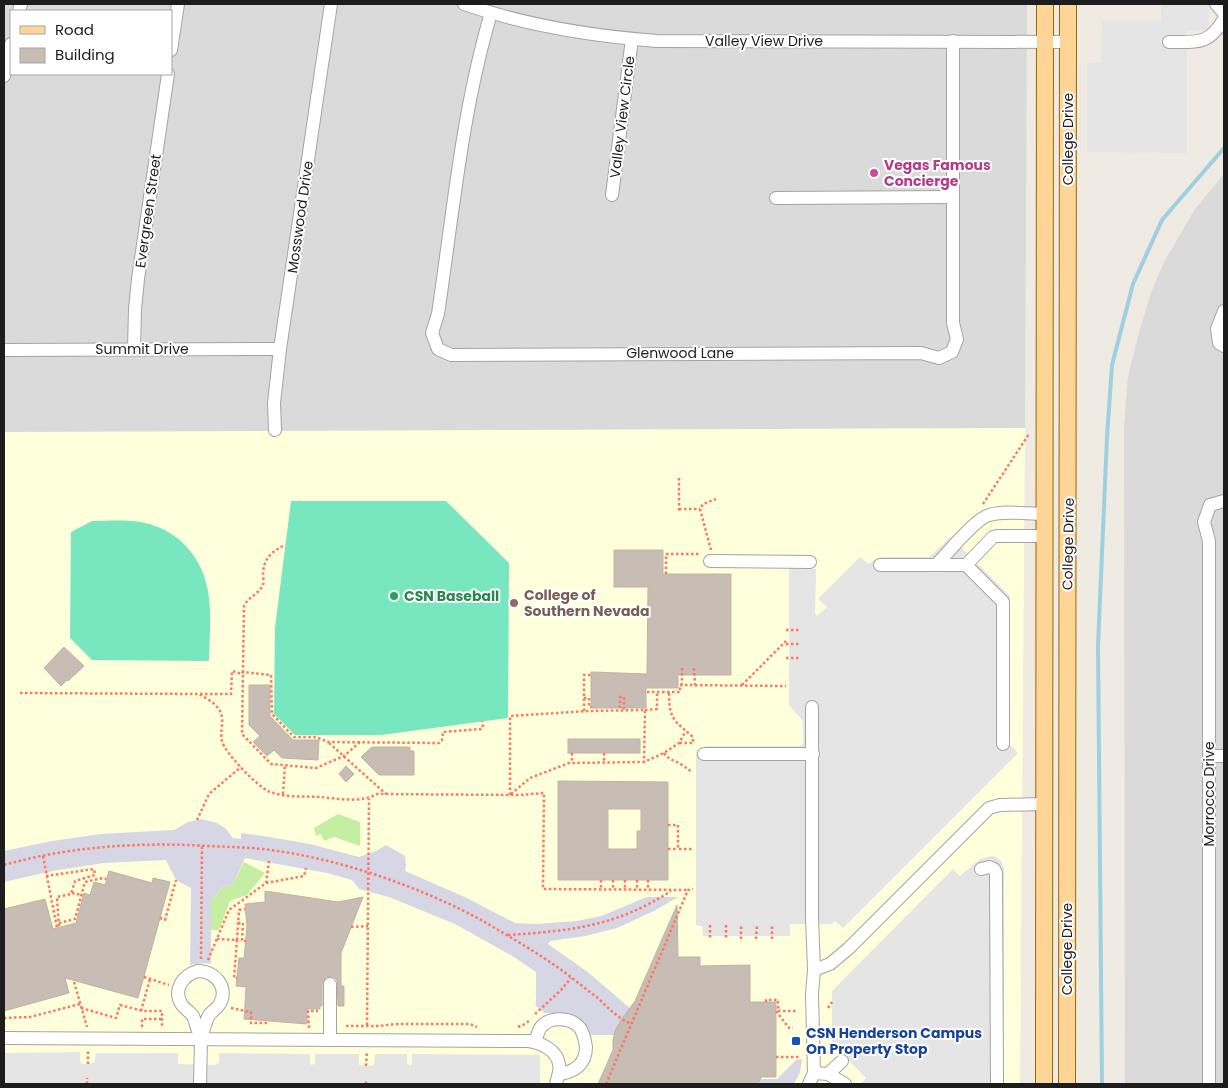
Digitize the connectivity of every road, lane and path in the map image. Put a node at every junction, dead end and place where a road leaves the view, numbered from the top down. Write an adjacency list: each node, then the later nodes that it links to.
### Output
1 (178, 4): 15 (street)
2 (330, 4): 25 (street, Mosswood Drive)
3 (464, 4): 7 (street, Valley View Drive)
4 (1045, 4): 12 (main road, College Drive)
5 (1068, 4): 13 (main road, College Drive)
6 (1216, 4): 8 (street)
7 (491, 13): 10 (street, Valley View Drive); 20 (street, Glenwood Lane)
8 (1224, 13)
9 (1224, 19): 14 (street)
10 (632, 39): 11 (street, Valley View Drive); 19 (street, Valley View Circle)
11 (953, 41): 12 (street, Valley View Drive); 20 (street, Glenwood Lane)
12 (1045, 42): 13 (street, Valley View Drive); 34 (main road, College Drive)
13 (1068, 42): 35 (main road, College Drive)
14 (1169, 42)
15 (172, 43)
16 (10, 49): 18 (street)
17 (168, 75): 24 (street, Evergreen Street)
18 (4, 76)
19 (612, 195)
20 (952, 197): 21 (street)
21 (776, 198)
22 (1224, 311): 23 (street)
23 (1222, 344)
24 (134, 349): 25 (street, Summit Drive); 26 (street, Summit Drive)
25 (280, 349): 27 (street, Mosswood Drive)
26 (4, 350)
27 (275, 430)
28 (1029, 434): 33 (path)
29 (679, 478): 32 (path)
30 (716, 499): 32 (path)
31 (1224, 501): 82 (street, Morrocco Drive)
32 (700, 509): 39 (path)
33 (980, 509)
34 (1044, 514): 35 (main road); 36 (main road, College Drive); 42 (street)
35 (1068, 514): 37 (main road, College Drive)
36 (1044, 536): 37 (main road); 43 (street); 94 (main road, College Drive)
37 (1068, 536): 201 (main road, College Drive)
38 (283, 546): 52 (path)
39 (708, 556): 40 (street); 44 (path)
40 (810, 562)
41 (880, 565): 42 (street)
42 (936, 565): 43 (street)
43 (966, 565): 75 (street)
44 (666, 574)
45 (786, 630): 46 (path)
46 (801, 630)
47 (801, 644): 56 (path)
48 (786, 658): 49 (path)
49 (801, 658)
50 (682, 668): 54 (path)
51 (694, 668): 55 (path)
52 (243, 672): 62 (path); 72 (path); 87 (path)
53 (591, 675): 63 (path)
54 (682, 685): 55 (path); 61 (path)
55 (695, 685): 56 (path)
56 (742, 685): 57 (path)
57 (786, 686)
58 (647, 692): 59 (path)
59 (657, 692): 61 (path); 68 (path)
60 (20, 693): 62 (path)
61 (669, 693): 71 (path)
62 (199, 694): 88 (path)
63 (584, 698): 64 (path); 69 (path)
64 (591, 707)
65 (619, 707): 67 (path)
66 (812, 707): 80 (street)
67 (624, 710): 68 (path); 69 (path)
68 (645, 710): 84 (path)
69 (584, 711): 92 (path)
70 (482, 722): 73 (path)
71 (686, 731): 74 (path); 74 (path)
72 (328, 742): 73 (path); 81 (path)
73 (360, 742): 81 (path)
74 (679, 742): 78 (path)
75 (1003, 744)
76 (572, 753): 85 (path)
77 (604, 753): 86 (path)
78 (664, 753): 84 (path); 89 (path)
79 (704, 754): 80 (street)
80 (813, 754): 148 (street)
81 (344, 756): 87 (path); 91 (path)
82 (1209, 756): 83 (street); 202 (street, Morrocco Drive)
83 (1224, 756)
84 (644, 762): 86 (path)
85 (572, 763): 86 (path); 92 (path)
86 (604, 763)
87 (285, 765): 90 (path)
88 (241, 767): 90 (path); 95 (path)
89 (693, 772)
90 (283, 794): 93 (path)
91 (386, 794): 92 (path); 93 (path)
92 (510, 795): 117 (path)
93 (369, 799): 106 (path)
94 (1044, 804): 148 (street); 200 (main road, College Drive)
95 (197, 820)
96 (668, 825): 99 (path)
97 (202, 846): 101 (path); 106 (path); 146 (path)
98 (668, 849): 99 (path)
99 (678, 849): 100 (path)
100 (693, 849)
101 (43, 856): 103 (path); 107 (path)
102 (268, 861): 115 (path)
103 (4, 865)
104 (306, 868): 115 (path)
105 (980, 869): 199 (street)
106 (368, 874): 136 (path); 137 (path)
107 (46, 876): 124 (path); 128 (path)
108 (106, 879): 125 (path)
109 (176, 880): 127 (path)
110 (601, 880): 117 (path)
111 (613, 880): 118 (path)
112 (625, 880): 119 (path)
113 (637, 880): 120 (path)
114 (648, 880): 121 (path)
115 (266, 883): 138 (path)
116 (693, 889): 123 (path)
117 (602, 890): 118 (path)
118 (613, 890): 119 (path)
119 (625, 890): 120 (path)
120 (637, 890): 121 (path)
121 (648, 890): 122 (path)
122 (673, 890): 123 (path); 137 (path)
123 (688, 890): 167 (path)
124 (72, 892): 125 (path); 128 (path)
125 (82, 895): 128 (path)
126 (246, 909): 129 (path)
127 (160, 918)
128 (59, 923)
129 (238, 923): 143 (path); 145 (path)
130 (710, 925): 144 (path)
131 (726, 925): 139 (path)
132 (741, 925): 140 (path)
133 (756, 925): 141 (path)
134 (772, 925): 142 (path)
135 (351, 926): 136 (path)
136 (368, 926): 168 (path)
137 (506, 935): 151 (path)
138 (217, 939): 143 (path); 147 (path)
139 (726, 939)
140 (741, 939)
141 (756, 939)
142 (772, 939)
143 (237, 940): 150 (path)
144 (710, 940)
145 (246, 941)
146 (201, 960)
147 (208, 960)
148 (814, 970): 192 (street)
149 (144, 977): 152 (path)
150 (237, 978)
151 (571, 978): 167 (path); 170 (path)
152 (150, 979): 154 (path); 161 (path)
153 (74, 982): 158 (path)
154 (167, 984)
155 (330, 984): 178 (street)
156 (766, 1002): 162 (path)
157 (832, 1002): 160 (path)
158 (80, 1004): 164 (path); 173 (path)
159 (230, 1008): 166 (path)
160 (828, 1008)
161 (140, 1011)
162 (778, 1011): 163 (path); 172 (path)
163 (796, 1011)
164 (4, 1018)
165 (162, 1019): 174 (path)
166 (269, 1023)
167 (631, 1024): 197 (path)
168 (367, 1026): 169 (path); 171 (path); 175 (path)
169 (484, 1027)
170 (510, 1027)
171 (340, 1028)
172 (793, 1028)
173 (88, 1031)
174 (142, 1031)
175 (367, 1032)
176 (4, 1038): 177 (street)
177 (201, 1039): 177 (street); 178 (street); 195 (street)
178 (330, 1040): 179 (street)
179 (535, 1042): 191 (street); 191 (street)
180 (88, 1046): 187 (path)
181 (835, 1047): 183 (path)
182 (367, 1048): 188 (path)
183 (828, 1054)
184 (776, 1057): 185 (path)
185 (799, 1057)
186 (842, 1062): 189 (street)
187 (88, 1064)
188 (366, 1066)
189 (828, 1074): 192 (street); 198 (street)
190 (87, 1078): 194 (path)
191 (558, 1079)
192 (812, 1079)
193 (366, 1080): 196 (path)
194 (87, 1084)
195 (200, 1084)
196 (366, 1084)
197 (606, 1084)
198 (845, 1084)
199 (997, 1084)
200 (1044, 1084)
201 (1068, 1084)
202 (1209, 1084)

